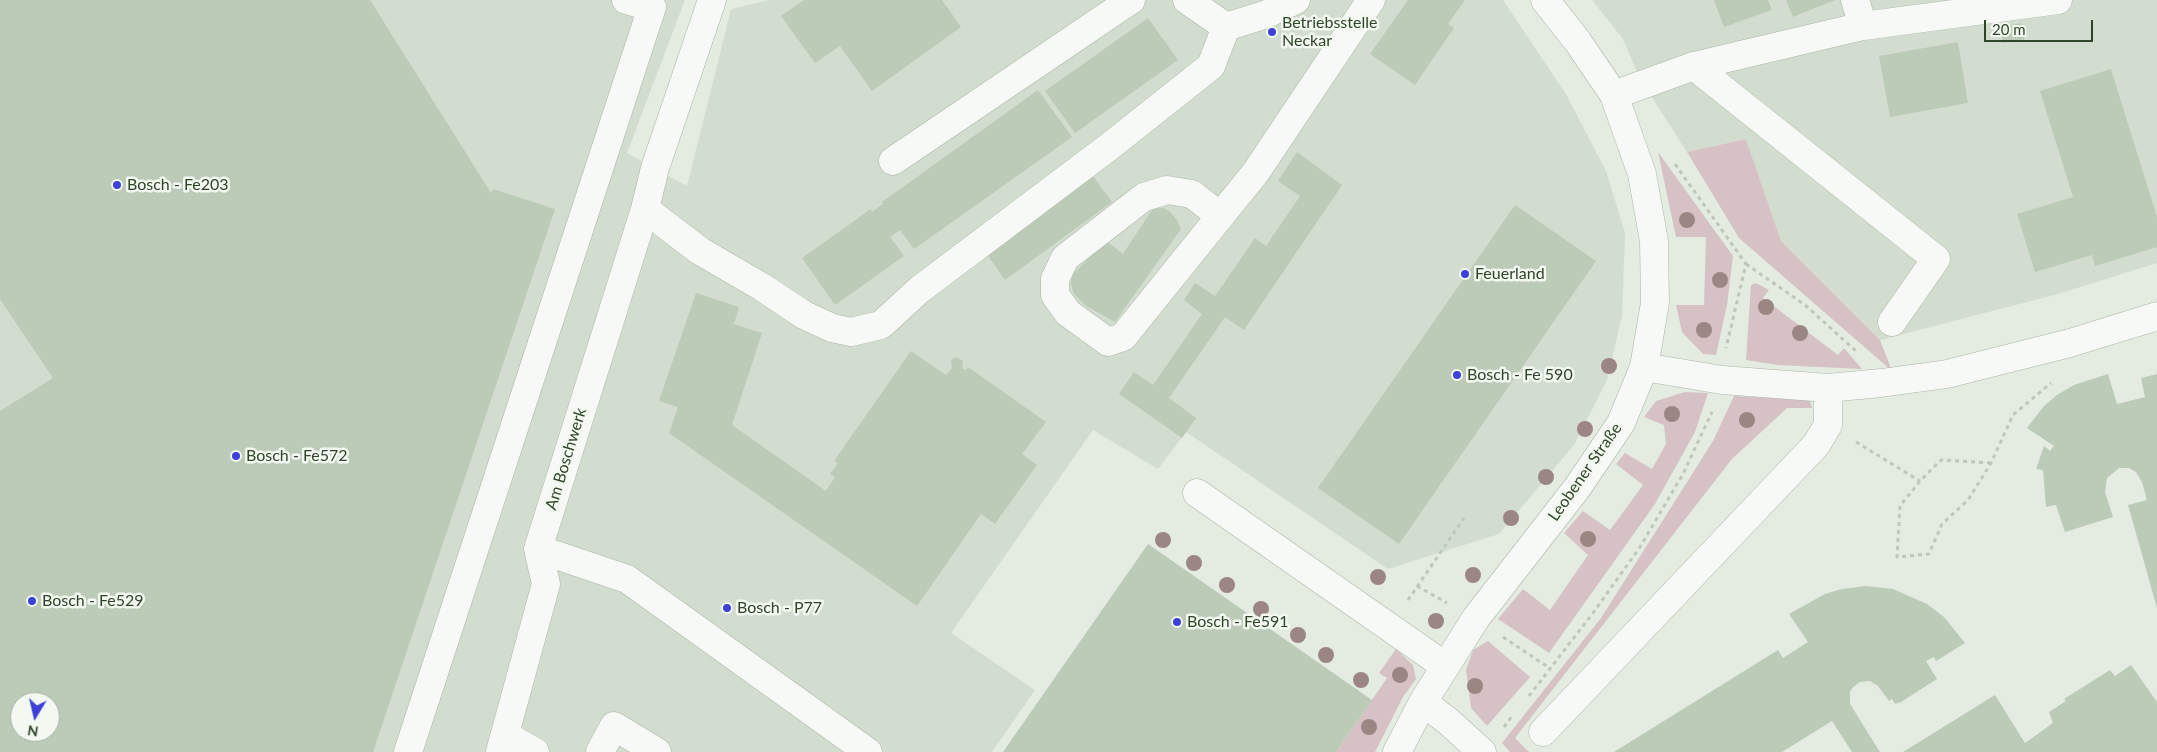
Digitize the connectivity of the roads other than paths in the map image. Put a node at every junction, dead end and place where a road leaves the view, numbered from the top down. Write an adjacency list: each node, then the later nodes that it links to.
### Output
1 (626, 0): 27 (street)
2 (712, 0): 15 (street, Am Boschwerk)
3 (1132, 0): 14 (street)
4 (1186, 0): 11 (street)
5 (1296, 0): 11 (street)
6 (1371, 0): 16 (street)
7 (1545, 0): 13 (street, Leobener Straße)
8 (1855, 0): 10 (street)
9 (2058, 0): 10 (street)
10 (1862, 26): 12 (street)
11 (1226, 27): 15 (street)
12 (1694, 66): 13 (street); 18 (street)
13 (1614, 94): 19 (street, Leobener Straße)
14 (893, 161)
15 (644, 209): 22 (street, Am Boschwerk)
16 (1220, 216): 16 (street)
17 (2157, 316): 20 (street)
18 (1892, 322)
19 (1644, 367): 20 (street); 23 (street, Leobener Straße)
20 (1828, 388): 25 (street)
21 (1197, 493): 23 (street)
22 (538, 549): 26 (street); 31 (street)
23 (1445, 666): 24 (street, Leobener Straße)
24 (1423, 702): 32 (street, Leobener Straße); 33 (street)
25 (1543, 732)
26 (503, 743): 28 (street)
27 (408, 752)
28 (535, 752)
29 (600, 752): 30 (street)
30 (657, 752)
31 (868, 752)
32 (1397, 752)
33 (1482, 752)

